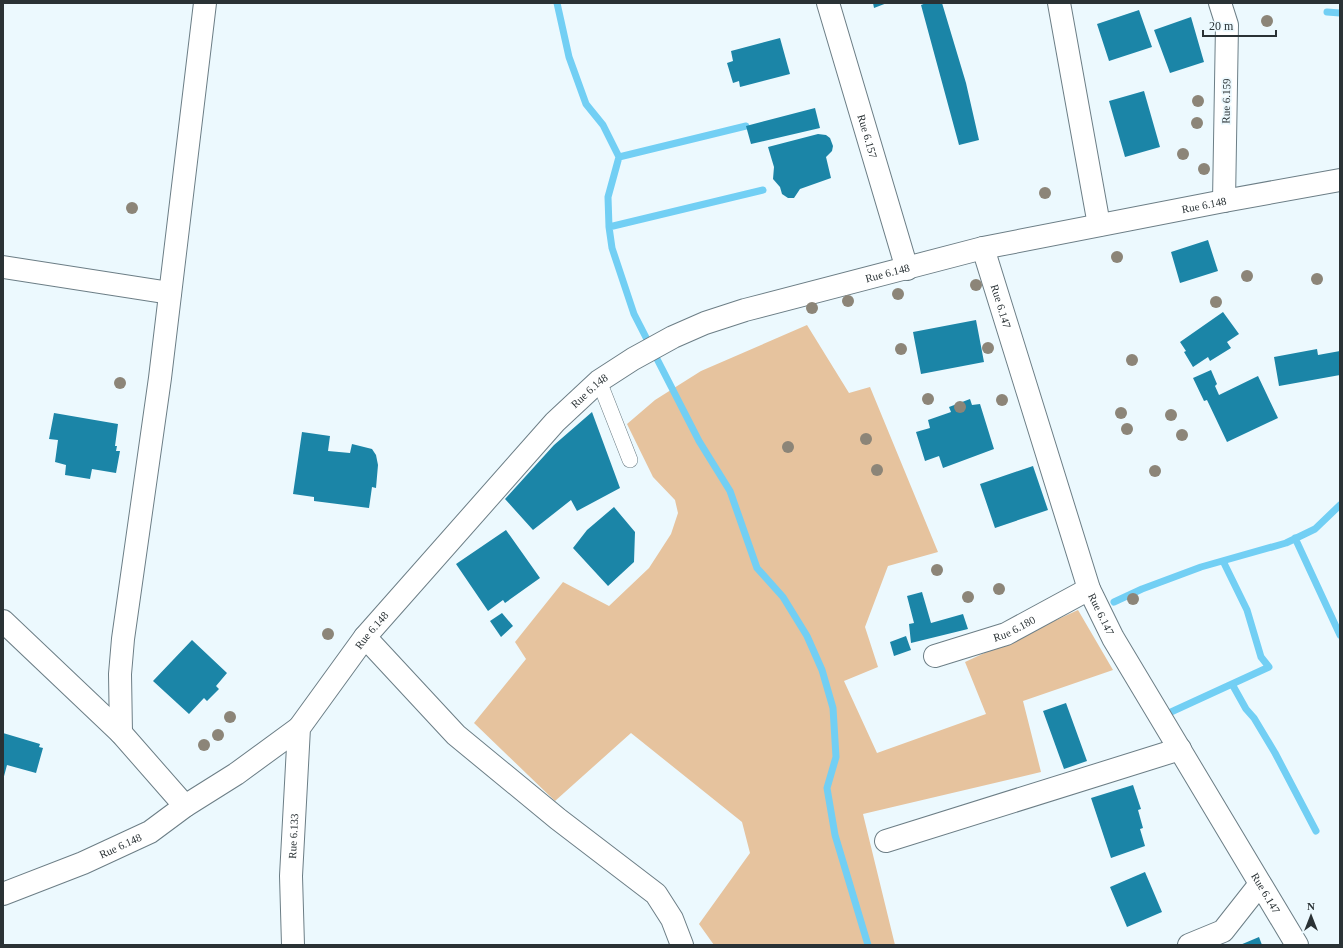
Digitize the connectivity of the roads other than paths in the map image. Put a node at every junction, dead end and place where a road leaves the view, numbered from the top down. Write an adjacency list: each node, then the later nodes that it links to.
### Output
1 (205, 3): 11 (street)
2 (828, 3): 10 (street, Rue 6.157)
3 (1059, 3): 7 (street)
4 (1220, 3): 6 (street, Rue 6.159)
5 (1340, 180): 6 (street, Rue 6.148)
6 (1224, 201): 7 (street, Rue 6.148)
7 (1099, 225): 8 (street, Rue 6.148)
8 (983, 248): 10 (street, Rue 6.148); 14 (street, Rue 6.147)
9 (3, 267): 11 (street)
10 (907, 270): 12 (street, Rue 6.148)
11 (170, 293): 19 (street)
12 (599, 381): 13 (lane); 16 (street, Rue 6.148)
13 (630, 460)
14 (1089, 589): 17 (street, Rue 6.180); 20 (street, Rue 6.147)
15 (3, 621): 19 (street)
16 (365, 637): 18 (street, Rue 6.148); 26 (street)
17 (935, 656)
18 (299, 728): 21 (street, Rue 6.148); 25 (street, Rue 6.133)
19 (121, 733): 21 (street)
20 (1180, 749): 22 (street); 23 (street, Rue 6.147)
21 (185, 806): 24 (street, Rue 6.148)
22 (886, 841)
23 (1260, 884): 27 (street); 28 (street, Rue 6.147)
24 (3, 894)
25 (292, 945)
26 (682, 945)
27 (1190, 945)
28 (1297, 945)

